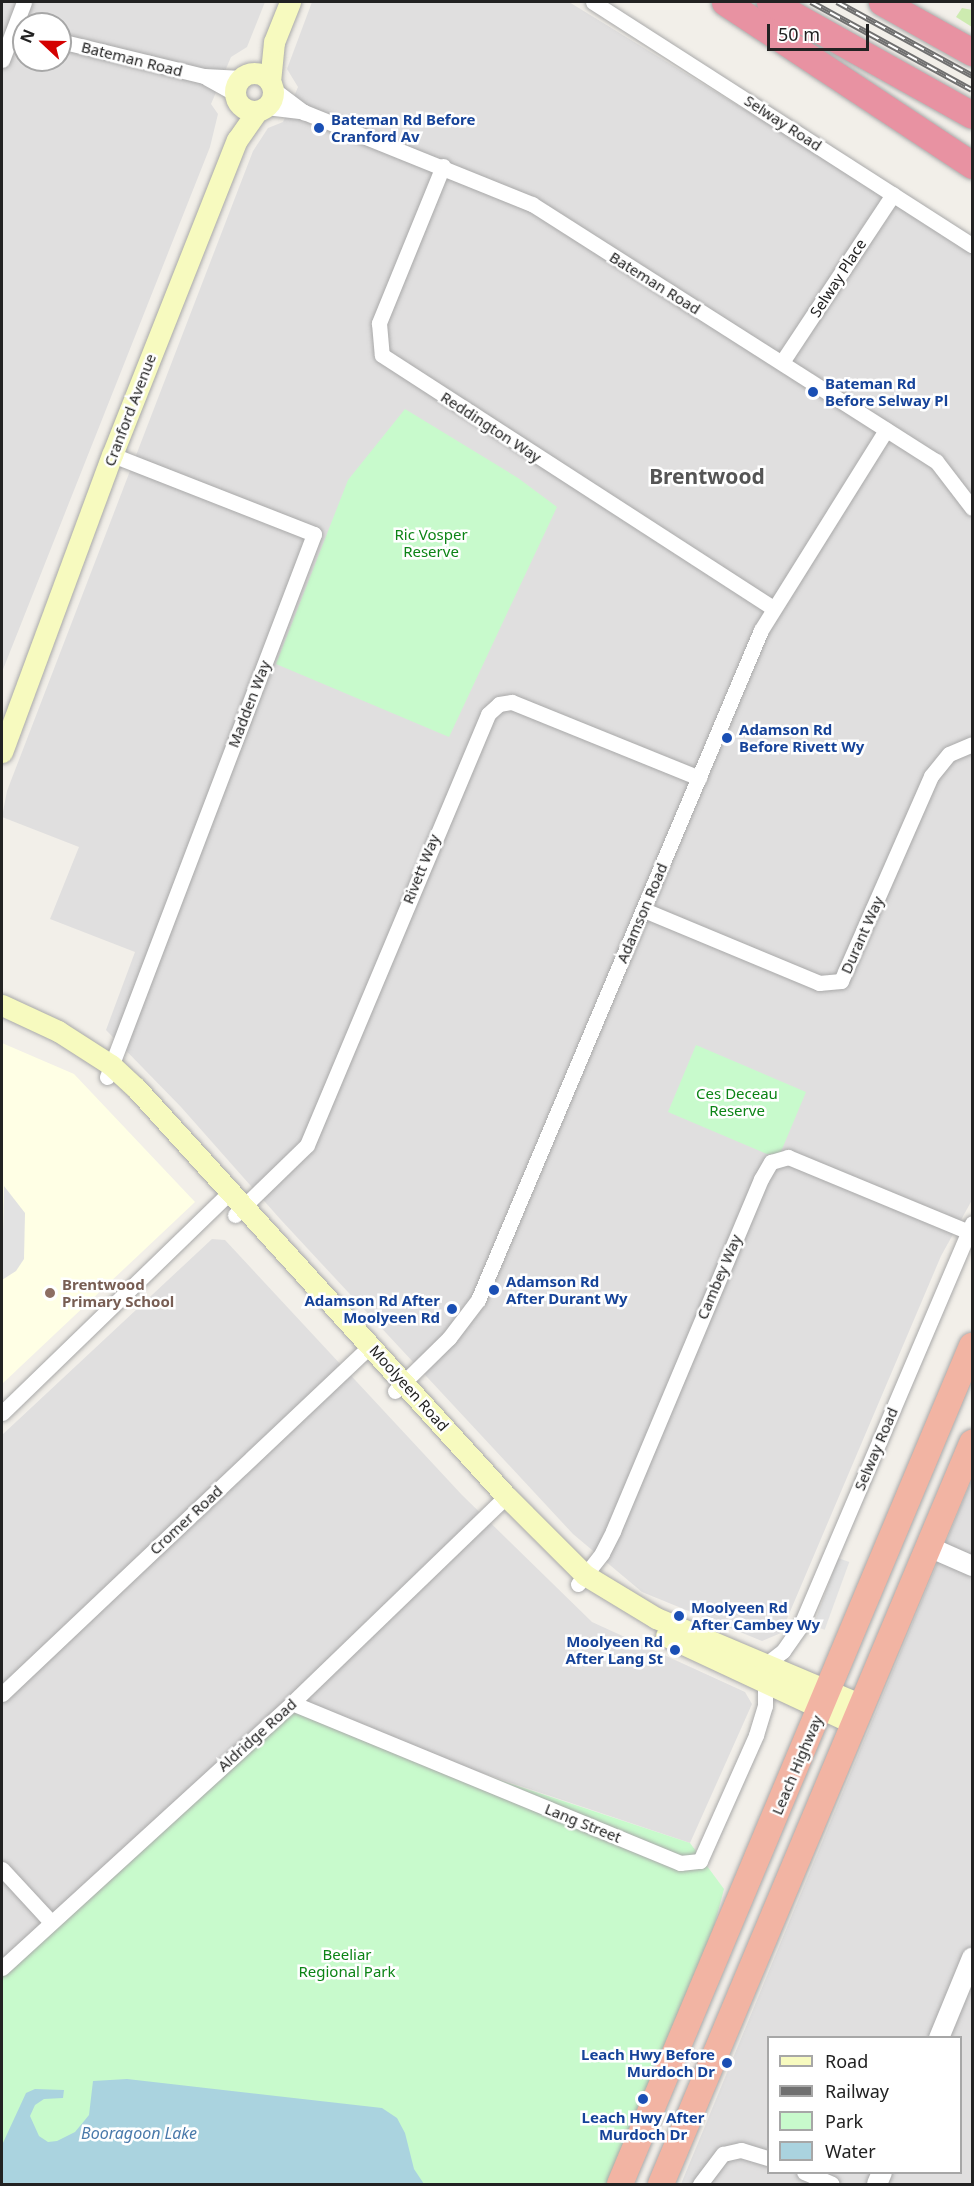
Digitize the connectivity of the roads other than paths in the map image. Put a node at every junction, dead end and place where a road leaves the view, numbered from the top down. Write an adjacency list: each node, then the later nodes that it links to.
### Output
1 (290, 2): 10 (main road, Cranford Avenue)
2 (593, 2): 14 (street, Selway Road)
3 (724, 2): 12 (highway)
4 (770, 2): 11 (highway)
5 (882, 2): 8 (highway)
6 (12, 32): 9 (street)
7 (72, 44): 10 (street, Bateman Road)
8 (972, 52)
9 (2, 60)
10 (254, 92): 13 (street, Bateman Road); 18 (main road, Cranford Avenue)
11 (972, 115)
12 (972, 165)
13 (443, 166): 16 (street, Bateman Road); 20 (street, Reddington Way)
14 (893, 194): 15 (street, Selway Road); 16 (street, Selway Place)
15 (972, 245)
16 (782, 362): 17 (street, Bateman Road)
17 (886, 430): 19 (street, Bateman Road); 20 (street, Adamson Road)
18 (112, 455): 21 (main road, Cranford Avenue); 29 (street, Madden Way)
19 (972, 508)
20 (772, 607): 25 (street, Adamson Road)
21 (26, 681): 22 (main road, Cranford Avenue); 24 (main road, Cranford Avenue)
22 (2, 720)
23 (972, 744): 26 (street, Durant Way)
24 (2, 748)
25 (699, 778): 26 (street, Adamson Road); 30 (street, Rivett Way)
26 (644, 910): 34 (street, Adamson Road)
27 (2, 1005): 29 (main road, Moolyeen Road)
28 (2, 1019): 29 (main road, Moolyeen Road)
29 (109, 1071): 30 (main road, Moolyeen Road)
30 (233, 1203): 33 (main road, Moolyeen Road); 35 (street, Rivett Way)
31 (970, 1227): 40 (street, Cambey Way); 41 (street, Selway Road)
32 (972, 1346): 43 (highway, Leach Highway)
33 (366, 1350): 34 (main road, Moolyeen Road); 42 (street, Cromer Road)
34 (400, 1387): 37 (main road, Moolyeen Road)
35 (2, 1413)
36 (972, 1443): 38 (highway)
37 (502, 1500): 40 (main road, Moolyeen Road); 44 (street, Aldridge Road)
38 (928, 1547): 39 (street); 45 (highway)
39 (972, 1566)
40 (581, 1580): 41 (main road, Moolyeen Road)
41 (765, 1674): 43 (main road, Moolyeen Road); 44 (street, Lang Street)
42 (2, 1694)
43 (824, 1700): 45 (main road, Moolyeen Road); 51 (highway, Leach Highway)
44 (292, 1703): 47 (street, Aldridge Road)
45 (858, 1714): 52 (highway)
46 (2, 1869): 47 (street)
47 (50, 1921): 49 (street, Aldridge Road)
48 (972, 1958): 50 (street)
49 (2, 1968)
50 (939, 2036)
51 (650, 2115): 52 (highway); 55 (highway, Leach Highway)
52 (685, 2129): 56 (highway)
53 (767, 2157): 57 (street)
54 (809, 2174): 58 (street)
55 (620, 2184)
56 (661, 2184)
57 (700, 2184)
58 (832, 2184)

